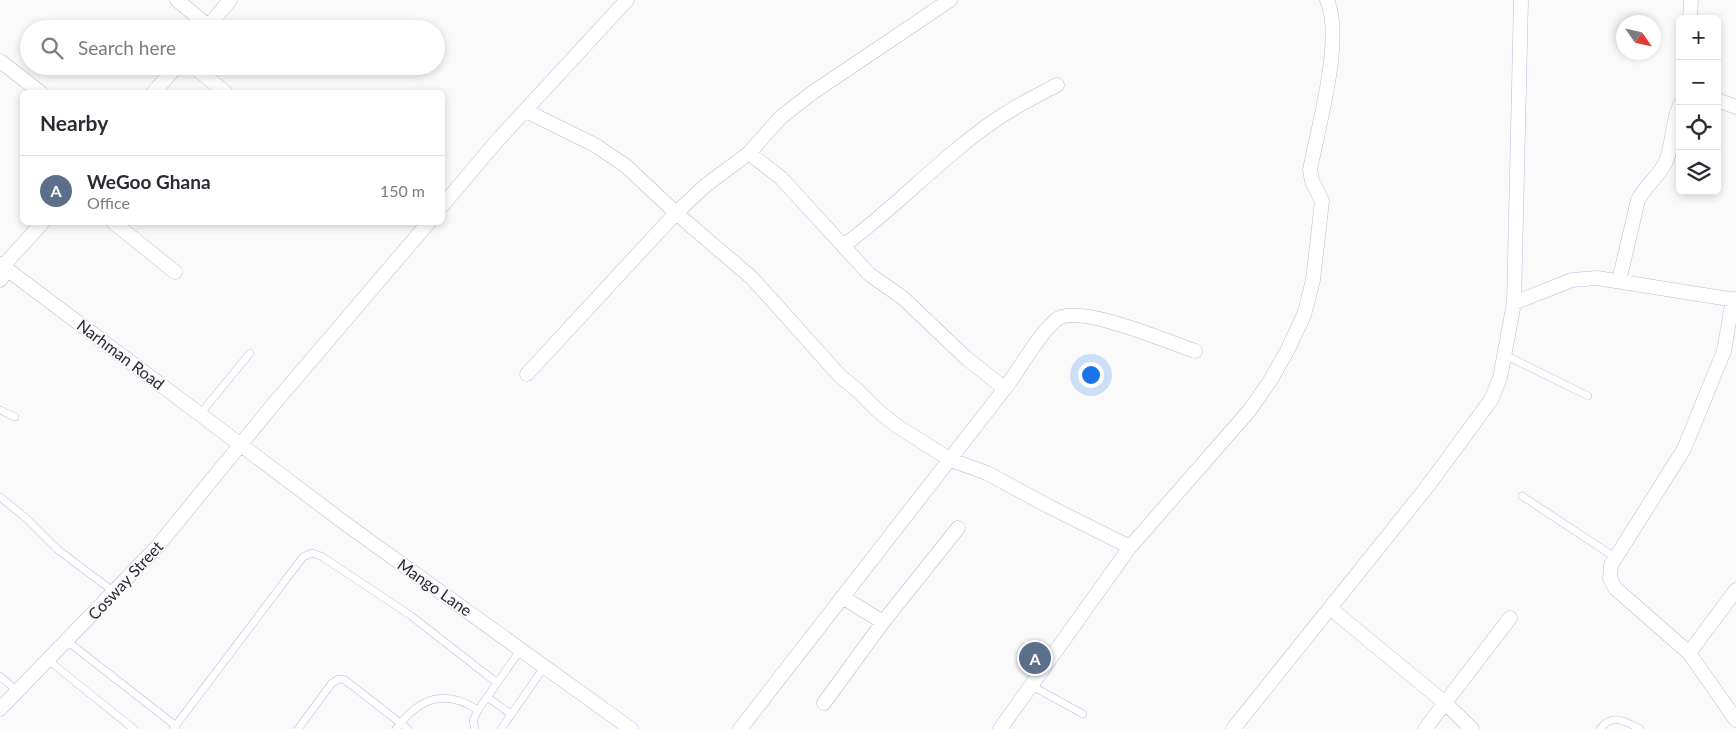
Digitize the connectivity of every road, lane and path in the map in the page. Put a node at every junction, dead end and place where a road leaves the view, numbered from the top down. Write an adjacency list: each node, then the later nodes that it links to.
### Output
1 (177, 0): 9 (street)
2 (230, 0): 10 (street)
3 (626, 0): 20 (street)
4 (950, 0): 22 (street)
5 (1327, 0): 48 (street)
6 (1521, 0): 33 (street)
7 (1691, 0): 8 (street)
8 (1690, 15)
9 (199, 20)
10 (213, 20)
11 (0, 61): 15 (street)
12 (169, 75): 16 (street)
13 (204, 75): 17 (street)
14 (1056, 84): 28 (street)
15 (37, 90)
16 (156, 90)
17 (223, 90)
18 (1721, 101): 19 (street)
19 (1736, 107)
20 (526, 111): 23 (street); 24 (street)
21 (1676, 115): 31 (street)
22 (749, 153): 24 (street); 28 (street)
23 (445, 202)
24 (676, 213): 37 (street); 44 (street)
25 (40, 225): 29 (street)
26 (117, 225): 30 (street)
27 (425, 225): 43 (street, Cosway Street)
28 (843, 246): 38 (street)
29 (3, 270): 41 (street, Narhman Road)
30 (175, 272)
31 (1619, 282): 32 (street); 33 (street)
32 (1734, 300): 49 (street)
33 (1514, 303): 36 (street)
34 (1195, 351): 38 (street)
35 (250, 353): 41 (lane)
36 (1505, 355): 39 (lane); 53 (street)
37 (527, 374)
38 (1006, 387): 44 (street)
39 (1588, 396)
40 (0, 410): 42 (lane)
41 (201, 413): 43 (street, Narhman Road)
42 (15, 417)
43 (241, 443): 51 (street, Cosway Street); 57 (street, Mango Lane)
44 (952, 460): 48 (street); 52 (street)
45 (1522, 496): 49 (lane)
46 (0, 497): 51 (lane)
47 (958, 528): 55 (street)
48 (1130, 547): 63 (street)
49 (1616, 558): 58 (street)
50 (1736, 590): 58 (street)
51 (114, 592): 56 (street, Cosway Street)
52 (842, 597): 55 (street); 81 (street)
53 (1330, 608): 66 (street); 83 (street)
54 (1510, 618): 66 (street)
55 (883, 622): 67 (street)
56 (67, 641): 59 (street, Cosway Street); 74 (lane)
57 (521, 649): 60 (street, Mango Lane); 62 (lane)
58 (1690, 653): 72 (street)
59 (48, 660): 64 (street, Cosway Street); 75 (lane)
60 (545, 666): 70 (lane); 80 (street, Mango Lane)
61 (0, 676): 64 (lane)
62 (496, 682): 65 (lane); 74 (lane)
63 (1032, 686): 71 (lane); 82 (street)
64 (17, 691): 68 (street, Cosway Street)
65 (487, 697): 69 (lane); 70 (lane)
66 (1445, 703): 84 (street); 85 (street)
67 (824, 704)
68 (0, 709)
69 (478, 710): 73 (lane); 78 (lane)
70 (511, 714): 79 (lane)
71 (1083, 714)
72 (1736, 720)
73 (399, 726): 76 (lane); 77 (lane)
74 (174, 727)
75 (134, 729)
76 (298, 729)
77 (408, 729)
78 (475, 729)
79 (501, 729)
80 (631, 729)
81 (740, 729)
82 (1000, 729)
83 (1233, 729)
84 (1425, 729)
85 (1472, 729)
86 (1600, 729): 87 (lane)
87 (1640, 729)

